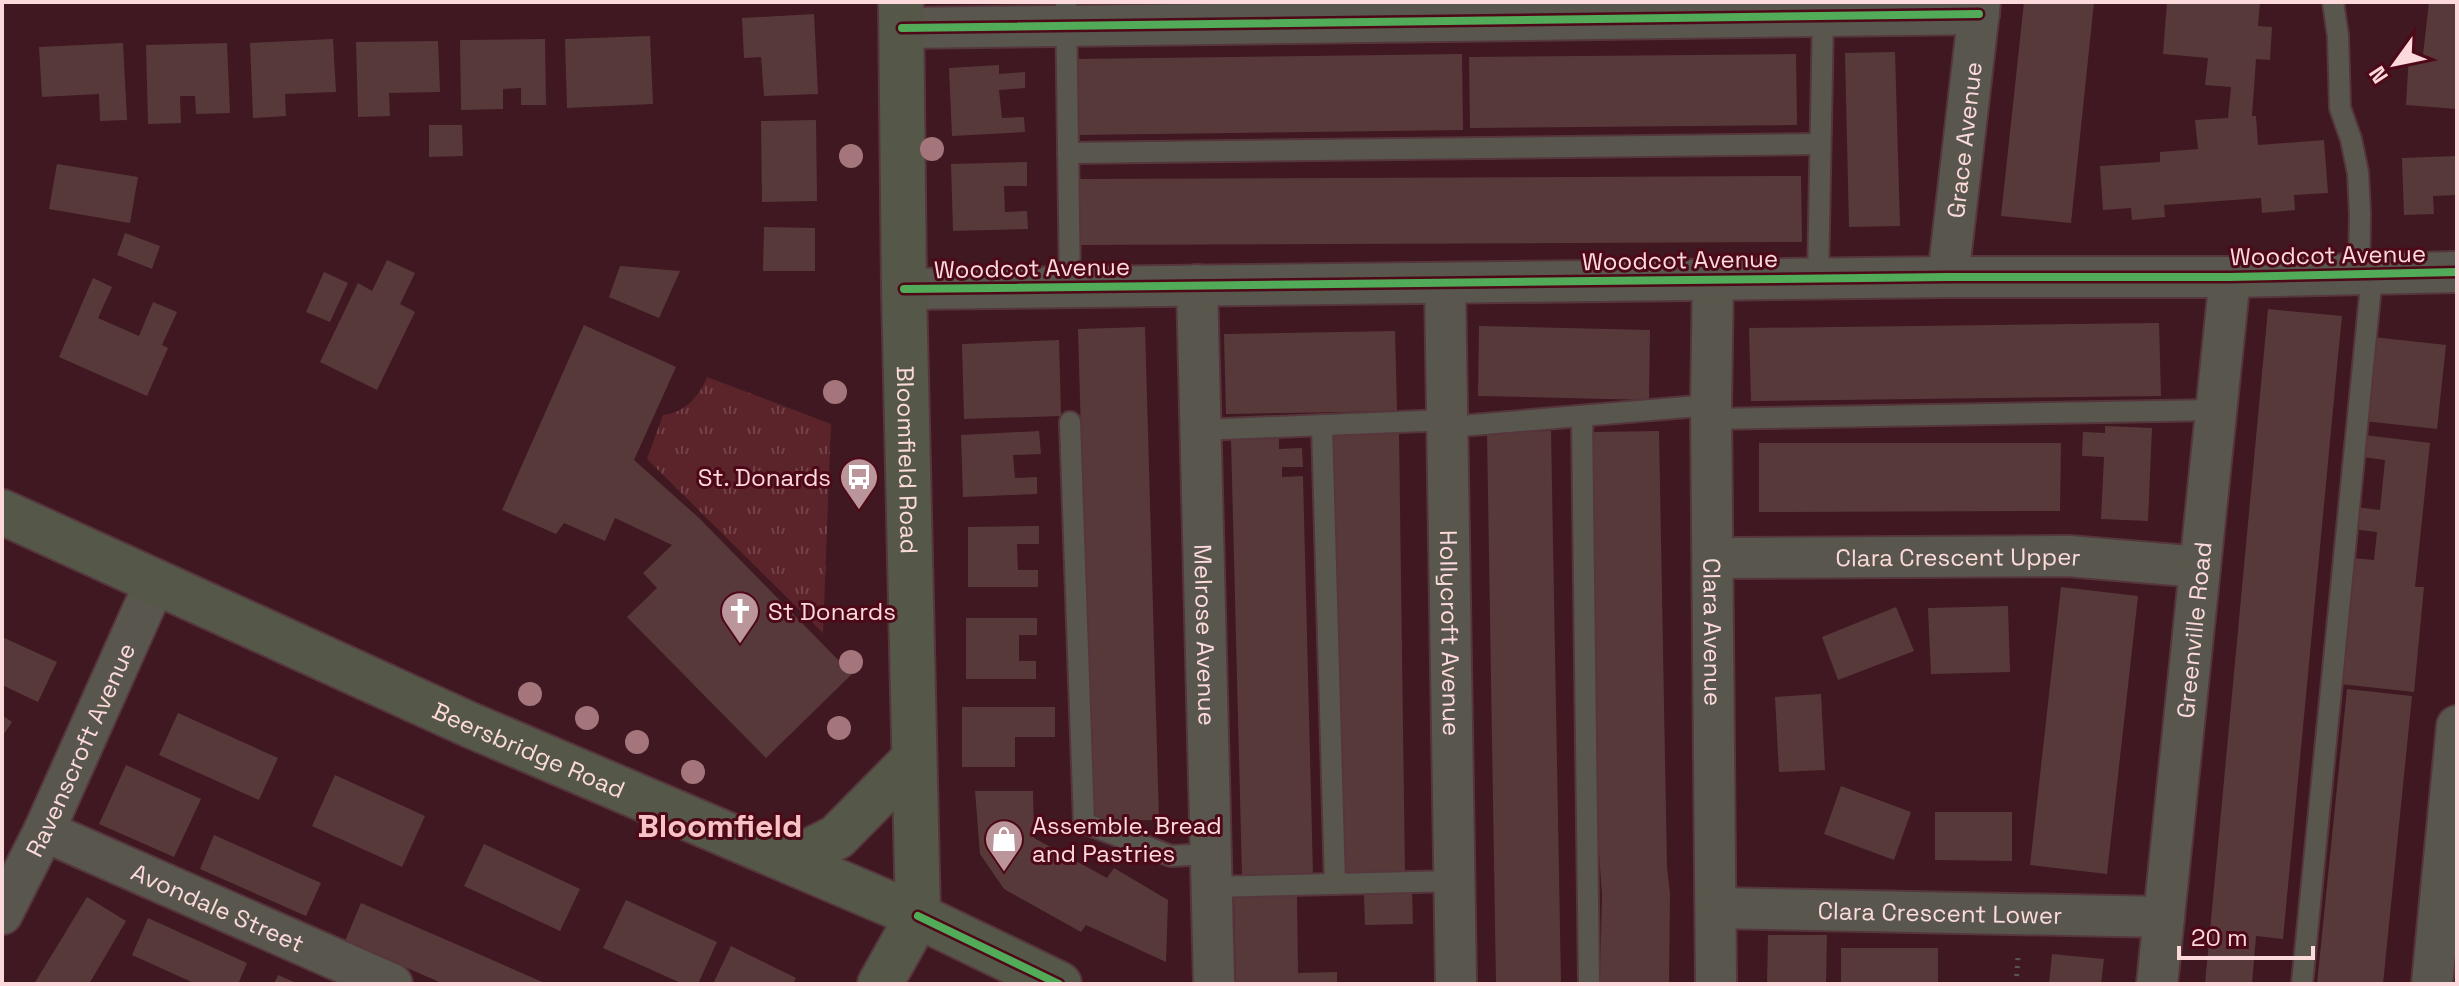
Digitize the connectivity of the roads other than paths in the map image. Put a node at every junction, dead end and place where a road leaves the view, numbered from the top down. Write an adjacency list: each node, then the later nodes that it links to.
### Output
1 (2333, 2): 9 (lane)
2 (1979, 8): 3 (street); 10 (street, Grace Avenue)
3 (1839, 12): 4 (street); 6 (lane)
4 (1066, 14): 5 (street); 7 (lane)
5 (902, 15): 17 (main road, Bloomfield Road)
6 (1820, 144): 7 (lane); 12 (lane)
7 (1068, 153): 16 (lane)
8 (2457, 272): 9 (street, Woodcot Avenue)
9 (2366, 275): 11 (street, Woodcot Avenue); 48 (lane)
10 (1948, 277): 11 (street, Woodcot Avenue); 12 (street, Woodcot Avenue)
11 (2230, 277): 18 (street, Greenville Road)
12 (1818, 279): 13 (street, Woodcot Avenue)
13 (1713, 280): 14 (street, Woodcot Avenue); 19 (street, Clara Avenue)
14 (1445, 283): 15 (street, Woodcot Avenue); 22 (street, Hollycroft Avenue)
15 (1197, 285): 16 (street, Woodcot Avenue); 24 (street, Melrose Avenue)
16 (1070, 288): 17 (street, Woodcot Avenue)
17 (904, 289): 30 (main road, Bloomfield Road)
18 (2216, 410): 19 (lane); 27 (street, Greenville Road)
19 (1711, 412): 20 (lane); 26 (street, Clara Avenue)
20 (1582, 416): 22 (lane); 45 (lane)
21 (1070, 422): 33 (lane)
22 (1447, 423): 23 (lane); 34 (street, Hollycroft Avenue)
23 (1322, 425): 24 (lane); 35 (lane)
24 (1200, 430): 33 (street, Melrose Avenue)
25 (2, 512): 28 (main road, Beersbridge Road)
26 (1714, 558): 27 (street, Clara Crescent Upper); 36 (street, Clara Avenue)
27 (2200, 567): 39 (street, Greenville Road)
28 (155, 583): 31 (street, Ravenscroft Avenue); 32 (main road, Beersbridge Road)
29 (2457, 726): 49 (street)
30 (913, 760): 32 (main road); 38 (main road, Bloomfield Road)
31 (24, 848): 37 (street, Ravenscroft Avenue); 40 (street, Avondale Street)
32 (790, 861): 38 (main road, Beersbridge Road)
33 (1210, 871): 35 (lane); 43 (street, Melrose Avenue)
34 (1454, 881): 35 (lane); 44 (street, Hollycroft Avenue)
35 (1335, 884)
36 (1716, 908): 39 (street, Clara Crescent Lower); 46 (street, Clara Avenue)
37 (2, 914)
38 (918, 916): 41 (main road); 42 (main road, Beersbridge Road)
39 (2164, 917): 47 (street, Greenville Road)
40 (392, 984)
41 (880, 984)
42 (1059, 984)
43 (1214, 984)
44 (1456, 984)
45 (1589, 984)
46 (1716, 984)
47 (2157, 984)
48 (2302, 984)
49 (2432, 984)

